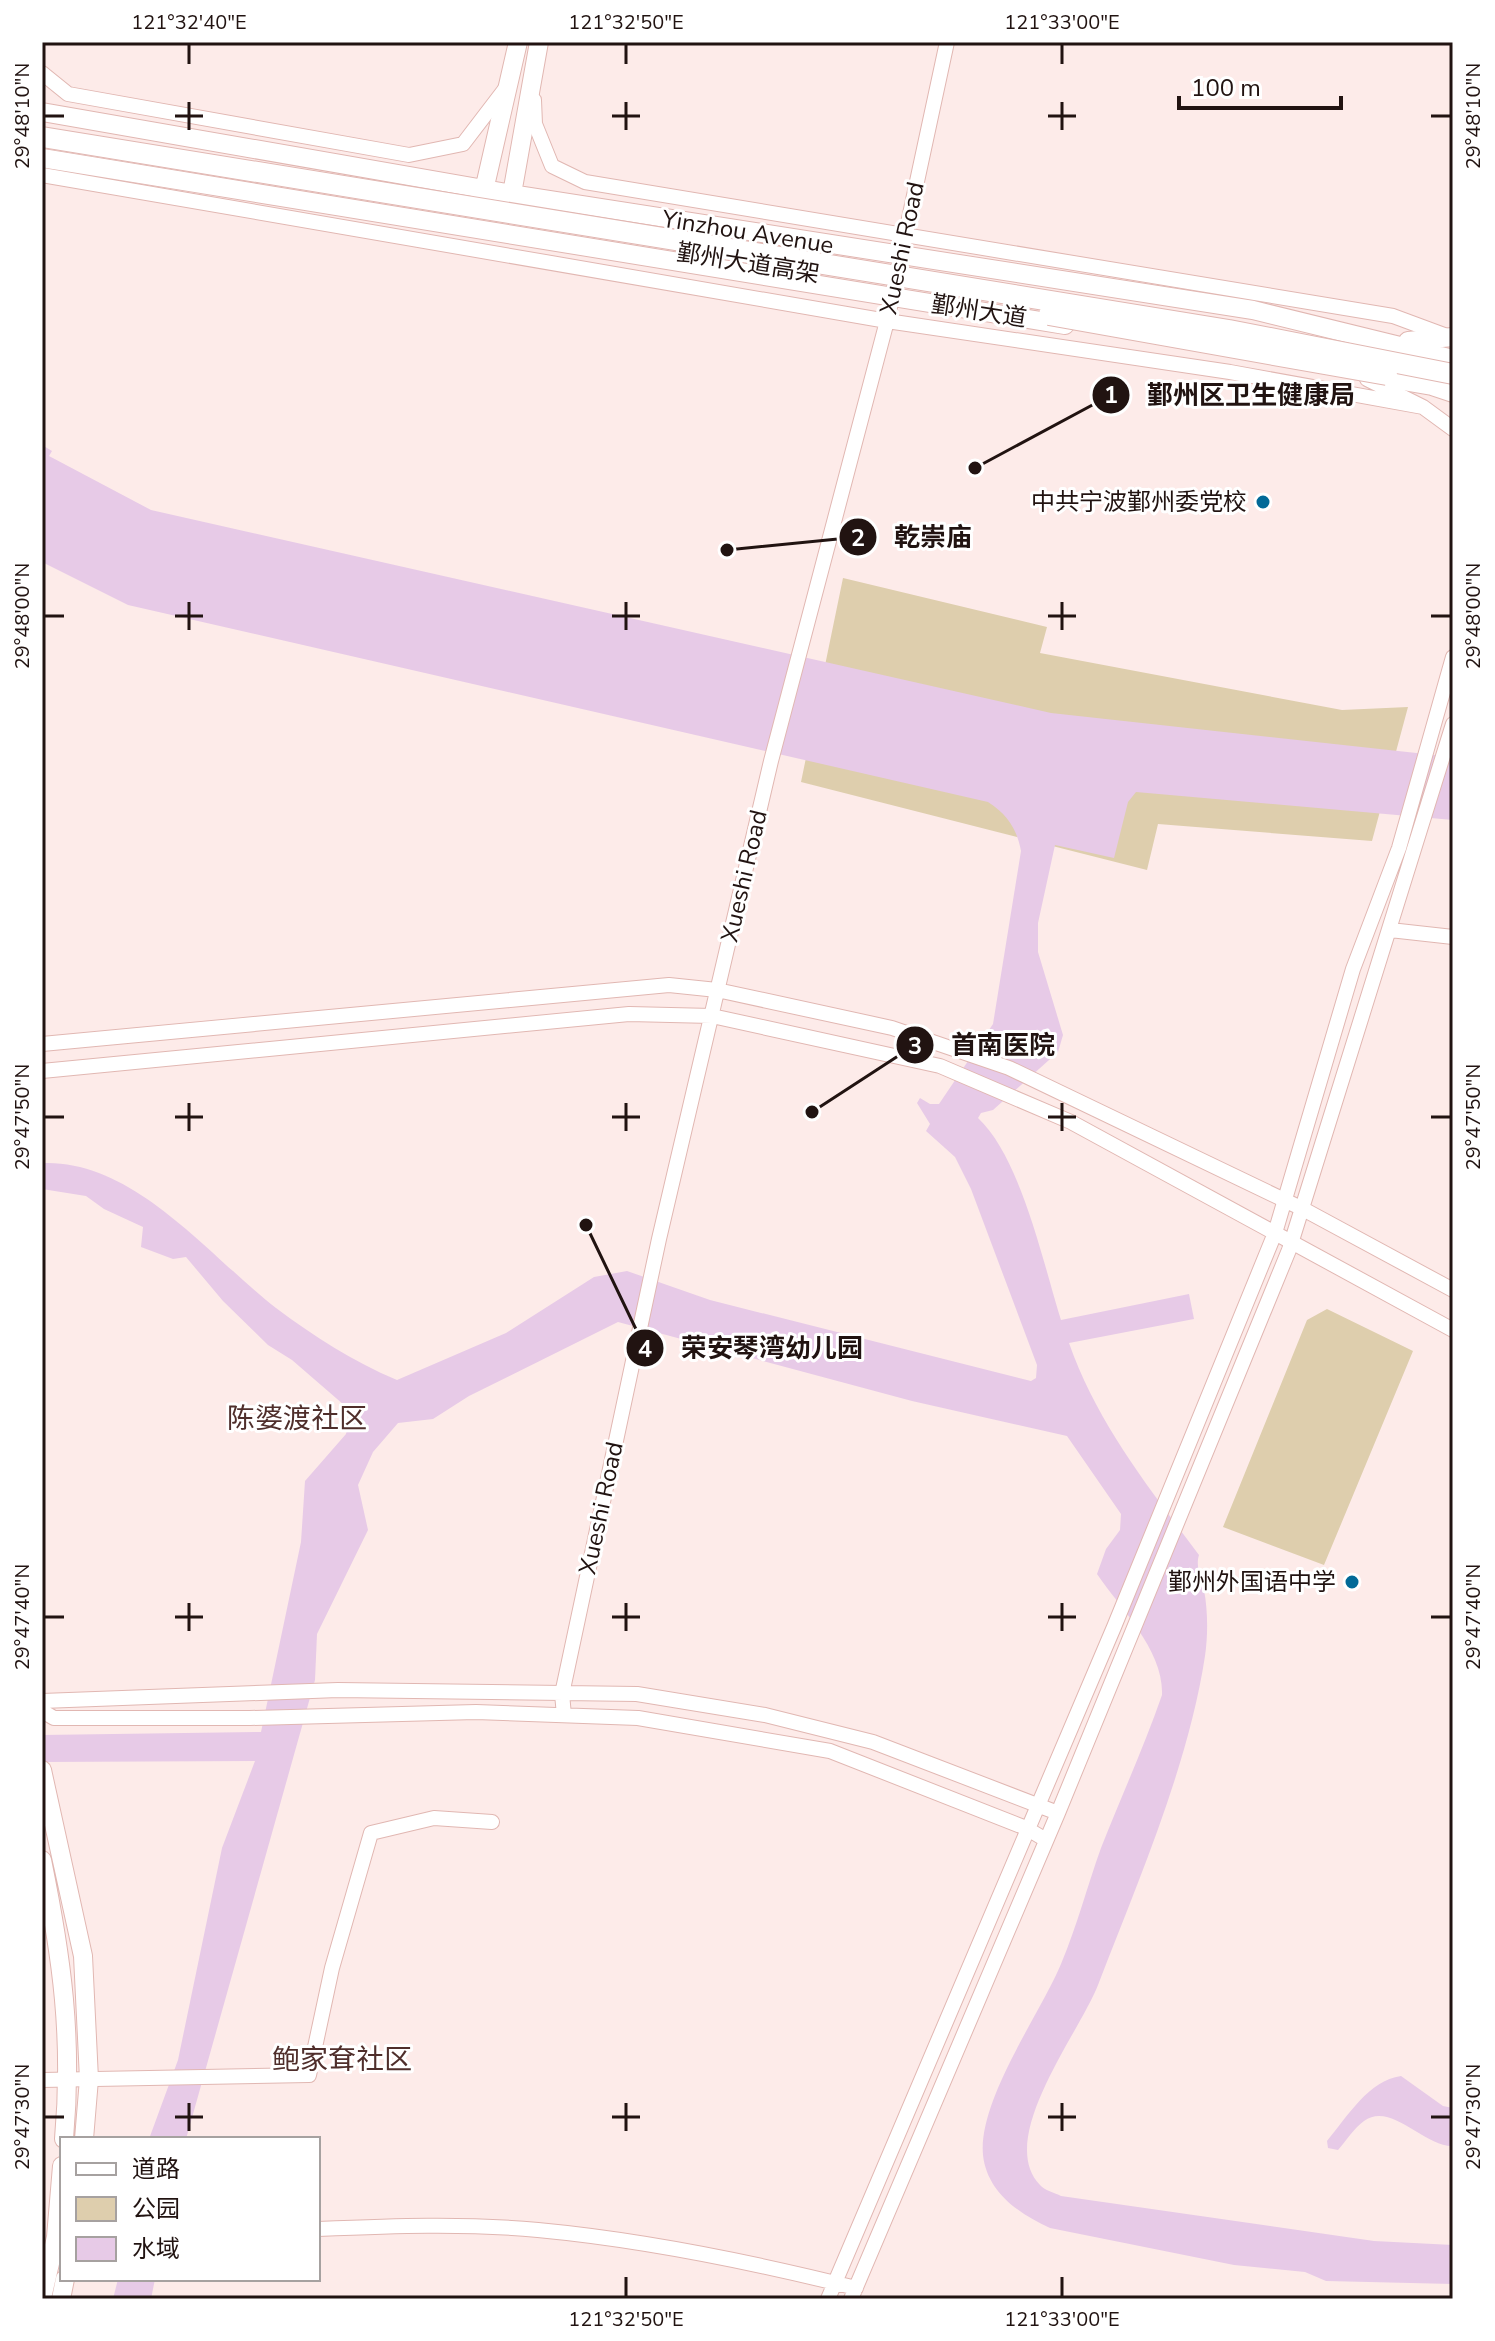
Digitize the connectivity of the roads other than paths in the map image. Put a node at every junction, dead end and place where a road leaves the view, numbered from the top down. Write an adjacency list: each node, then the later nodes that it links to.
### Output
1 (518, 42): 6 (main road)
2 (539, 42): 5 (main road)
3 (947, 42): 16 (street, Xueshi Road)
4 (42, 73): 6 (street)
5 (533, 77): 13 (main road); 16 (street, Yinzhou Avenue)
6 (508, 86): 12 (main road)
7 (42, 112): 12 (main road, Yinzhou Avenue)
8 (42, 137): 24 (highway, Yinzhou Avenue, bridge)
9 (42, 150): 25 (highway, 鄞州大道高架, bridge)
10 (42, 158): 14 (main road)
11 (42, 175): 19 (street)
12 (485, 189): 13 (main road, Yinzhou Avenue); 14 (main road)
13 (512, 194): 15 (main road); 17 (main road, Yinzhou Avenue)
14 (476, 227): 15 (main road)
15 (505, 231): 18 (main road, 鄞州大道)
16 (904, 237): 17 (street, Xueshi Road); 20 (street, Yinzhou Avenue)
17 (902, 257): 18 (street, Xueshi Road); 21 (main road, Yinzhou Avenue)
18 (893, 296): 19 (street, Xueshi Road); 23 (main road, 鄞州大道)
19 (887, 321): 27 (street); 33 (street, Xueshi Road)
20 (1452, 337): 21 (main road)
21 (1394, 342): 22 (main road, Yinzhou Avenue)
22 (1453, 359)
23 (1356, 373): 26 (main road, 鄞州大道); 27 (street)
24 (1453, 374)
25 (1453, 387)
26 (1453, 393)
27 (1423, 407): 28 (street)
28 (1453, 429)
29 (1453, 657): 37 (street)
30 (1453, 724): 31 (street)
31 (1390, 930): 32 (street); 38 (street)
32 (1453, 937)
33 (717, 990): 34 (street, Xueshi Road); 35 (street); 37 (street)
34 (712, 1016): 36 (street); 39 (street); 43 (street, Xueshi Road)
35 (42, 1044)
36 (42, 1071)
37 (1285, 1201): 38 (street); 39 (street)
38 (1303, 1209): 40 (street); 41 (street)
39 (1275, 1233): 40 (street); 48 (street)
40 (1291, 1242): 42 (street); 49 (street)
41 (1453, 1290)
42 (1453, 1330)
43 (562, 1694): 44 (street); 46 (street, Xueshi Road); 48 (street)
44 (42, 1701)
45 (42, 1711): 46 (street)
46 (564, 1715): 51 (street)
47 (42, 1770): 55 (main road)
48 (1036, 1804): 49 (street); 51 (street)
49 (1058, 1813): 52 (street)
50 (492, 1822): 55 (street)
51 (1026, 1828): 52 (street); 61 (street)
52 (1046, 1840): 62 (street)
53 (42, 1860): 54 (main road)
54 (69, 2079): 55 (street); 56 (street); 57 (main road)
55 (89, 2079): 58 (main road)
56 (42, 2080)
57 (64, 2137)
58 (84, 2137)
59 (60, 2190): 63 (main road)
60 (320, 2229): 61 (street)
61 (835, 2283): 62 (street); 64 (street)
62 (854, 2294)
63 (42, 2298)
64 (828, 2299)

